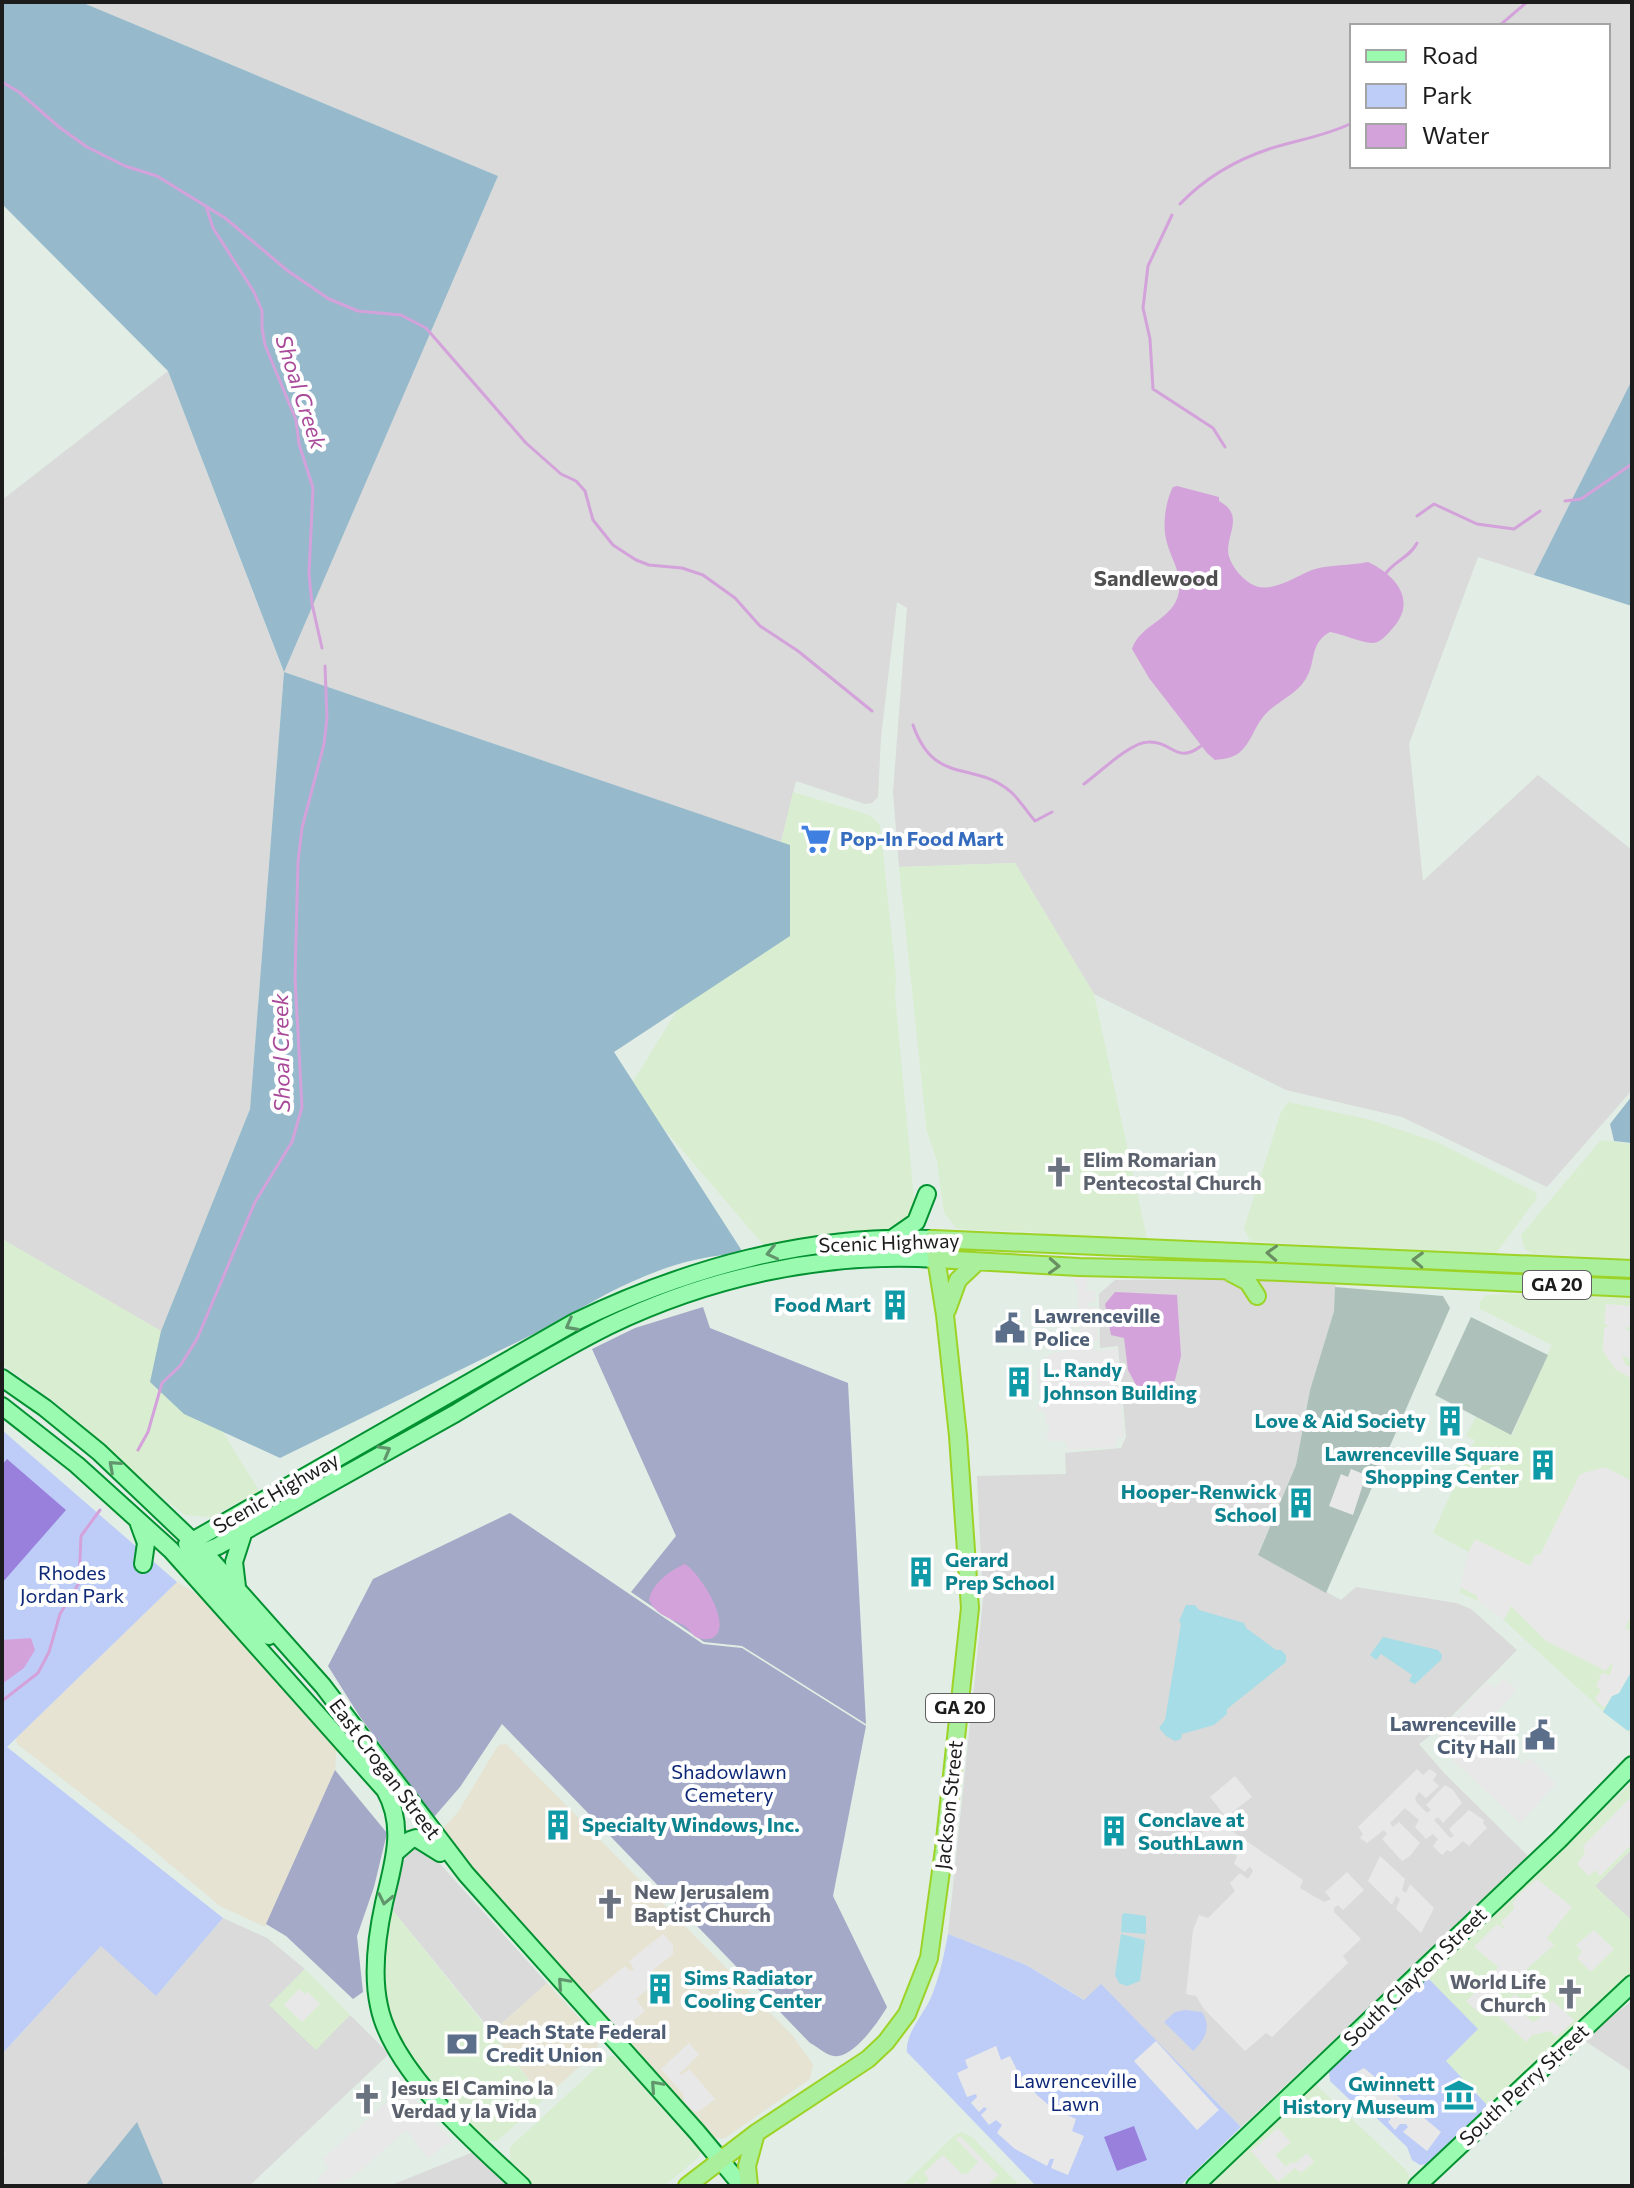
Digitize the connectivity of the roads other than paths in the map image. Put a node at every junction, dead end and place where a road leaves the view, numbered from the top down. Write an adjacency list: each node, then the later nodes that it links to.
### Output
1 (927, 1194): 2 (main road)
2 (891, 1239): 3 (main road, Scenic Highway); 15 (main road, Scenic Highway, one-way to 15)
3 (933, 1239): 4 (highway, Jackson Street); 6 (highway, Scenic Highway / GA 20, one-way to 3)
4 (937, 1259): 5 (highway, Scenic Highway); 10 (highway, Jackson Street); 16 (main road, Scenic Highway, one-way to 4)
5 (976, 1263): 7 (highway, Scenic Highway / GA 20, one-way to 7); 10 (highway)
6 (1632, 1269)
7 (1224, 1270): 8 (highway, Scenic Highway / GA 20); 8 (highway)
8 (1275, 1272): 9 (highway, Scenic Highway / GA 20)
9 (1632, 1288)
10 (945, 1315): 27 (highway, Jackson Street / GA 20)
11 (2, 1378): 13 (main road, East Crogan Street, one-way to 11)
12 (2, 1406): 14 (main road, East Crogan Street)
13 (168, 1515): 15 (main road); 17 (main road, East Crogan Street)
14 (137, 1519): 17 (main road, East Crogan Street); 18 (main road)
15 (216, 1528): 17 (main road, Scenic Highway)
16 (244, 1531): 17 (main road, Scenic Highway); 19 (main road)
17 (187, 1551): 19 (main road, East Crogan Street); 20 (main road); 24 (main road, East Crogan Street)
18 (143, 1564)
19 (237, 1589): 20 (main road, East Crogan Street)
20 (291, 1649): 22 (main road, East Crogan Street)
21 (313, 1696): 22 (main road)
22 (370, 1746): 25 (main road, East Crogan Street)
23 (1632, 1765): 33 (main road, South Clayton Street)
24 (395, 1853): 25 (main road); 29 (main road, East Crogan Street, one-way to 29)
25 (466, 1874): 28 (main road, East Crogan Street, one-way to 25)
26 (1632, 1984): 34 (main road, South Perry Street)
27 (756, 2133): 28 (highway, Jackson Street / GA 20); 32 (highway)
28 (720, 2159): 30 (highway, GA 20); 31 (main road, East Crogan Street)
29 (522, 2186)
30 (687, 2186)
31 (742, 2186)
32 (749, 2186)
33 (1195, 2186)
34 (1417, 2186)

